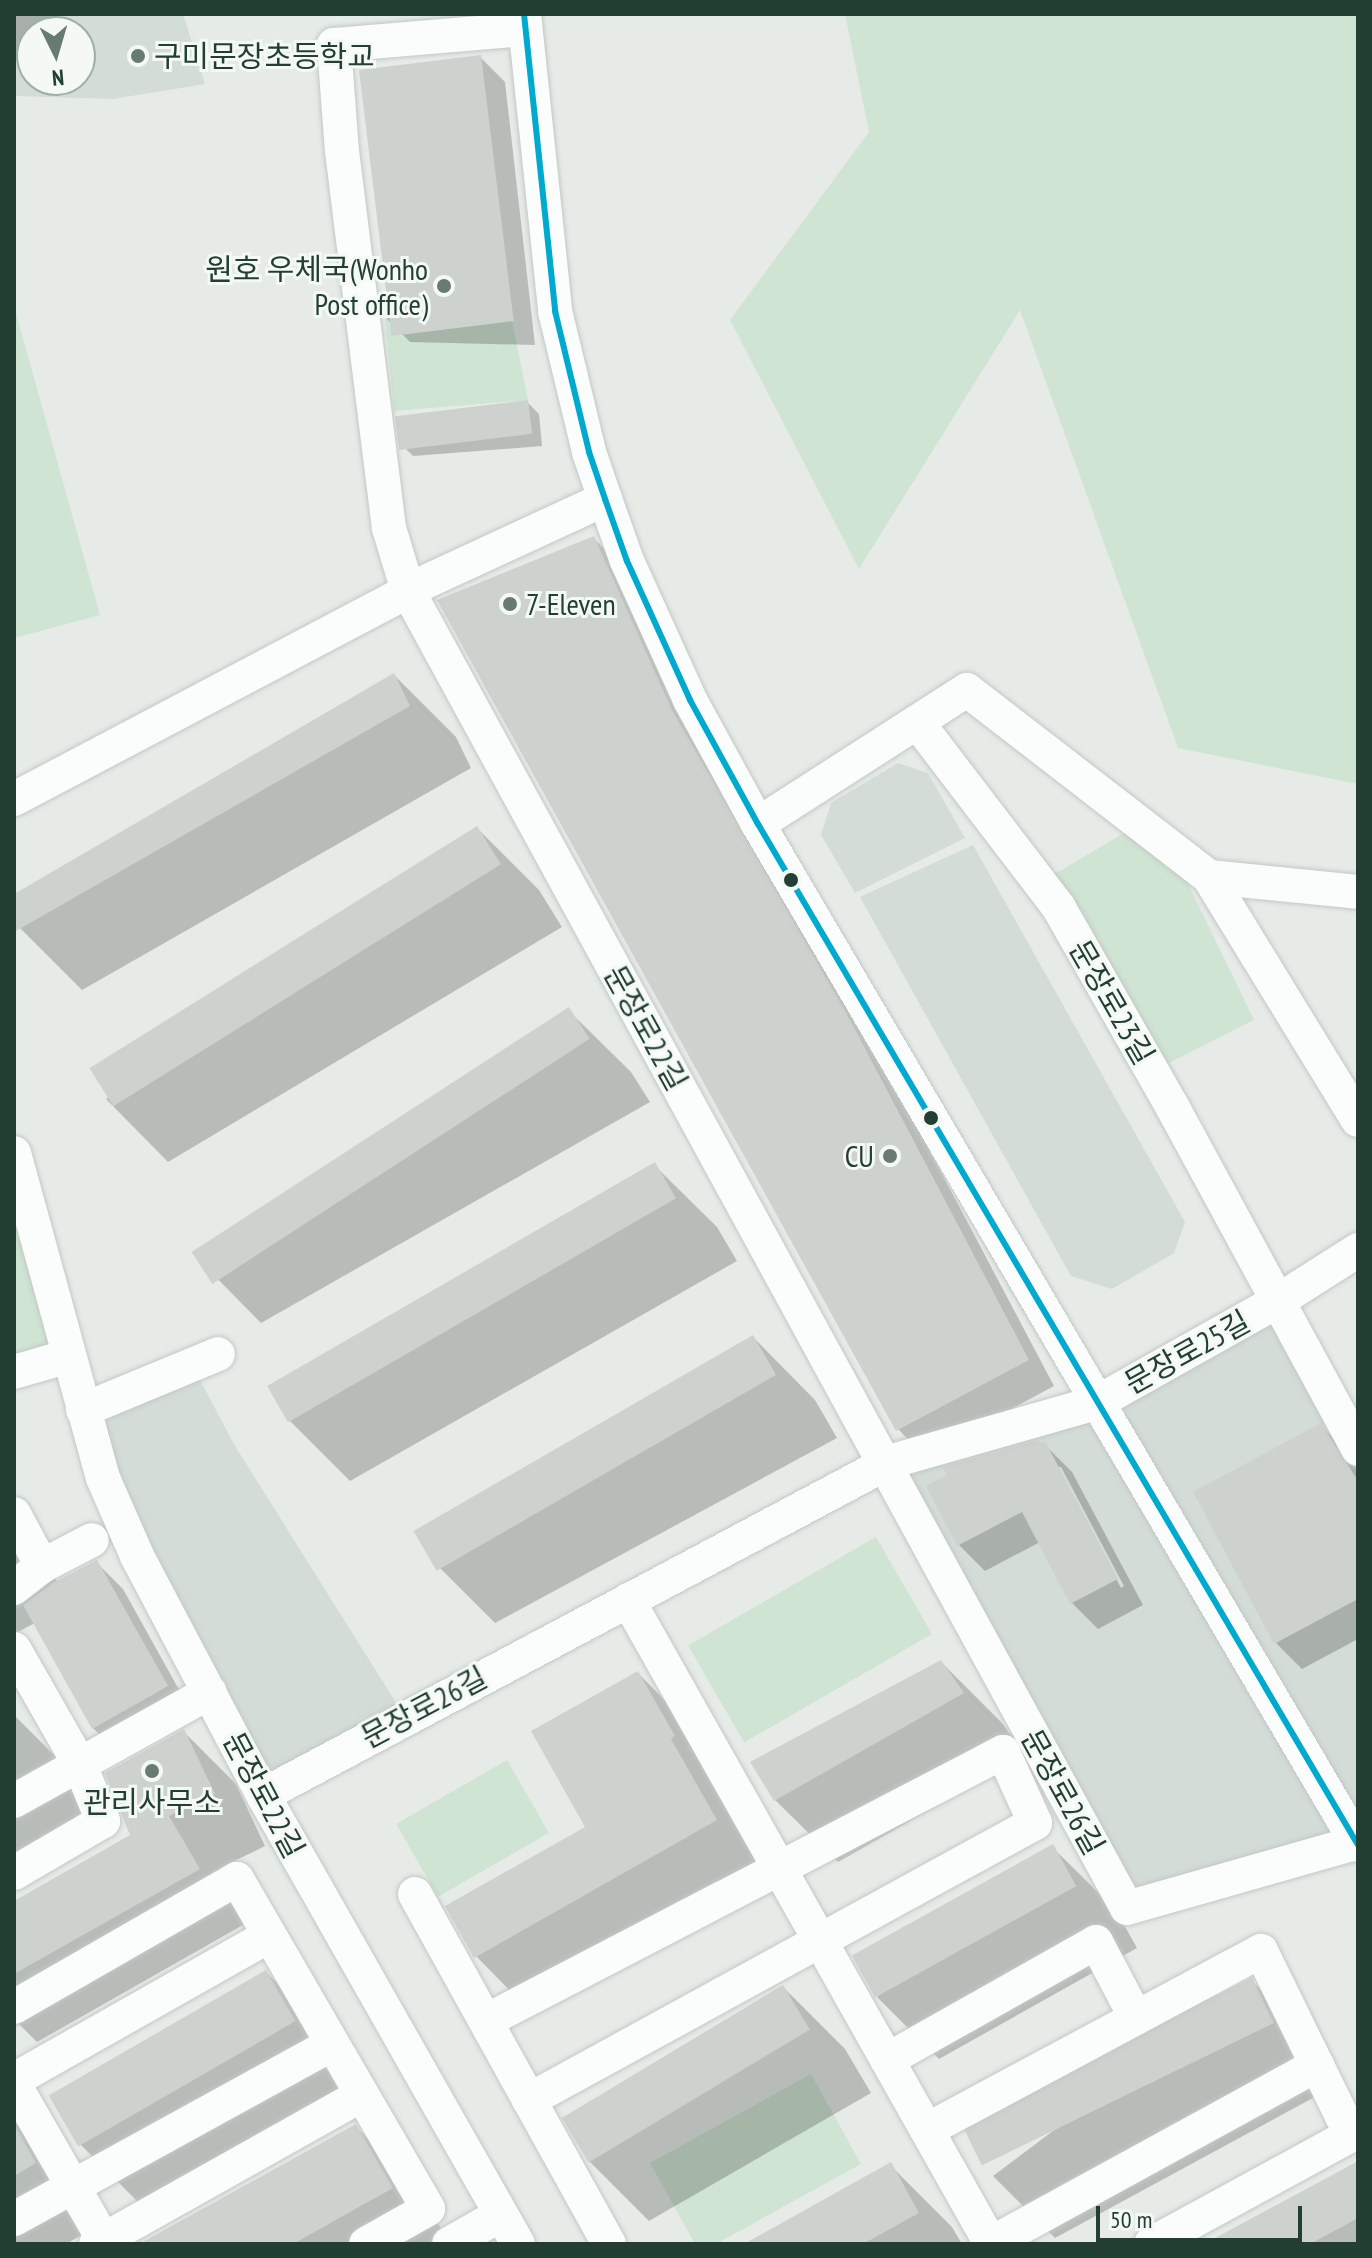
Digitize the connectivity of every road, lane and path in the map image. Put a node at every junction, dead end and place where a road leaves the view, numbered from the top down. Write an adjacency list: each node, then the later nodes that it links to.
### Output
1 (525, 21): 2 (street); 3 (street, 문장로22길)
2 (605, 499): 3 (street); 6 (street)
3 (408, 591): 5 (street); 19 (street, 문장로22길)
4 (917, 722): 6 (street); 7 (street); 12 (street, 문장로23길)
5 (14, 799)
6 (758, 824): 16 (street)
7 (1209, 877): 8 (street); 9 (street)
8 (1358, 892)
9 (1358, 1120)
10 (14, 1153): 14 (street, 문장로22길)
11 (1358, 1250): 12 (street, 문장로25길)
12 (1278, 1301): 16 (street, 문장로25길); 18 (street, 문장로25길)
13 (218, 1354): 17 (street)
14 (69, 1356): 15 (street); 17 (street, 문장로22길)
15 (14, 1372)
16 (1096, 1403): 19 (street, 문장로26길); 30 (street)
17 (83, 1410): 26 (street, 문장로22길)
18 (1358, 1449)
19 (885, 1465): 24 (street, 문장로26길); 30 (street, 문장로26길)
20 (14, 1514): 22 (street)
21 (92, 1540): 22 (street)
22 (42, 1566): 23 (street)
23 (14, 1588)
24 (628, 1600): 28 (street, 문장로26길); 31 (street)
25 (14, 1649): 27 (street)
26 (210, 1692): 27 (street); 28 (street, 문장로22길)
27 (79, 1763): 29 (street); 32 (street)
28 (263, 1795): 47 (street, 문장로22길)
29 (14, 1801)
30 (1358, 1843)
31 (779, 1868): 35 (street); 35 (street); 38 (street)
32 (14, 1873)
33 (415, 1894): 38 (street)
34 (269, 1936): 36 (street); 39 (street); 42 (street)
35 (820, 1941): 40 (street); 44 (street)
36 (14, 2007)
37 (1136, 2018): 40 (street); 41 (street); 45 (street)
38 (486, 2021): 44 (street)
39 (332, 2044): 43 (street); 46 (street)
40 (887, 2060): 45 (street)
41 (1317, 2065): 54 (street); 55 (street)
42 (14, 2082): 46 (street)
43 (362, 2095): 49 (street); 50 (street)
44 (529, 2100): 53 (street)
45 (927, 2130): 54 (street)
46 (73, 2186): 48 (street); 49 (street)
47 (500, 2215): 51 (street); 52 (street, 문장로22길)
48 (14, 2219)
49 (102, 2243)
50 (366, 2244)
51 (449, 2244)
52 (518, 2244)
53 (609, 2244)
54 (991, 2244)
55 (1151, 2244)

